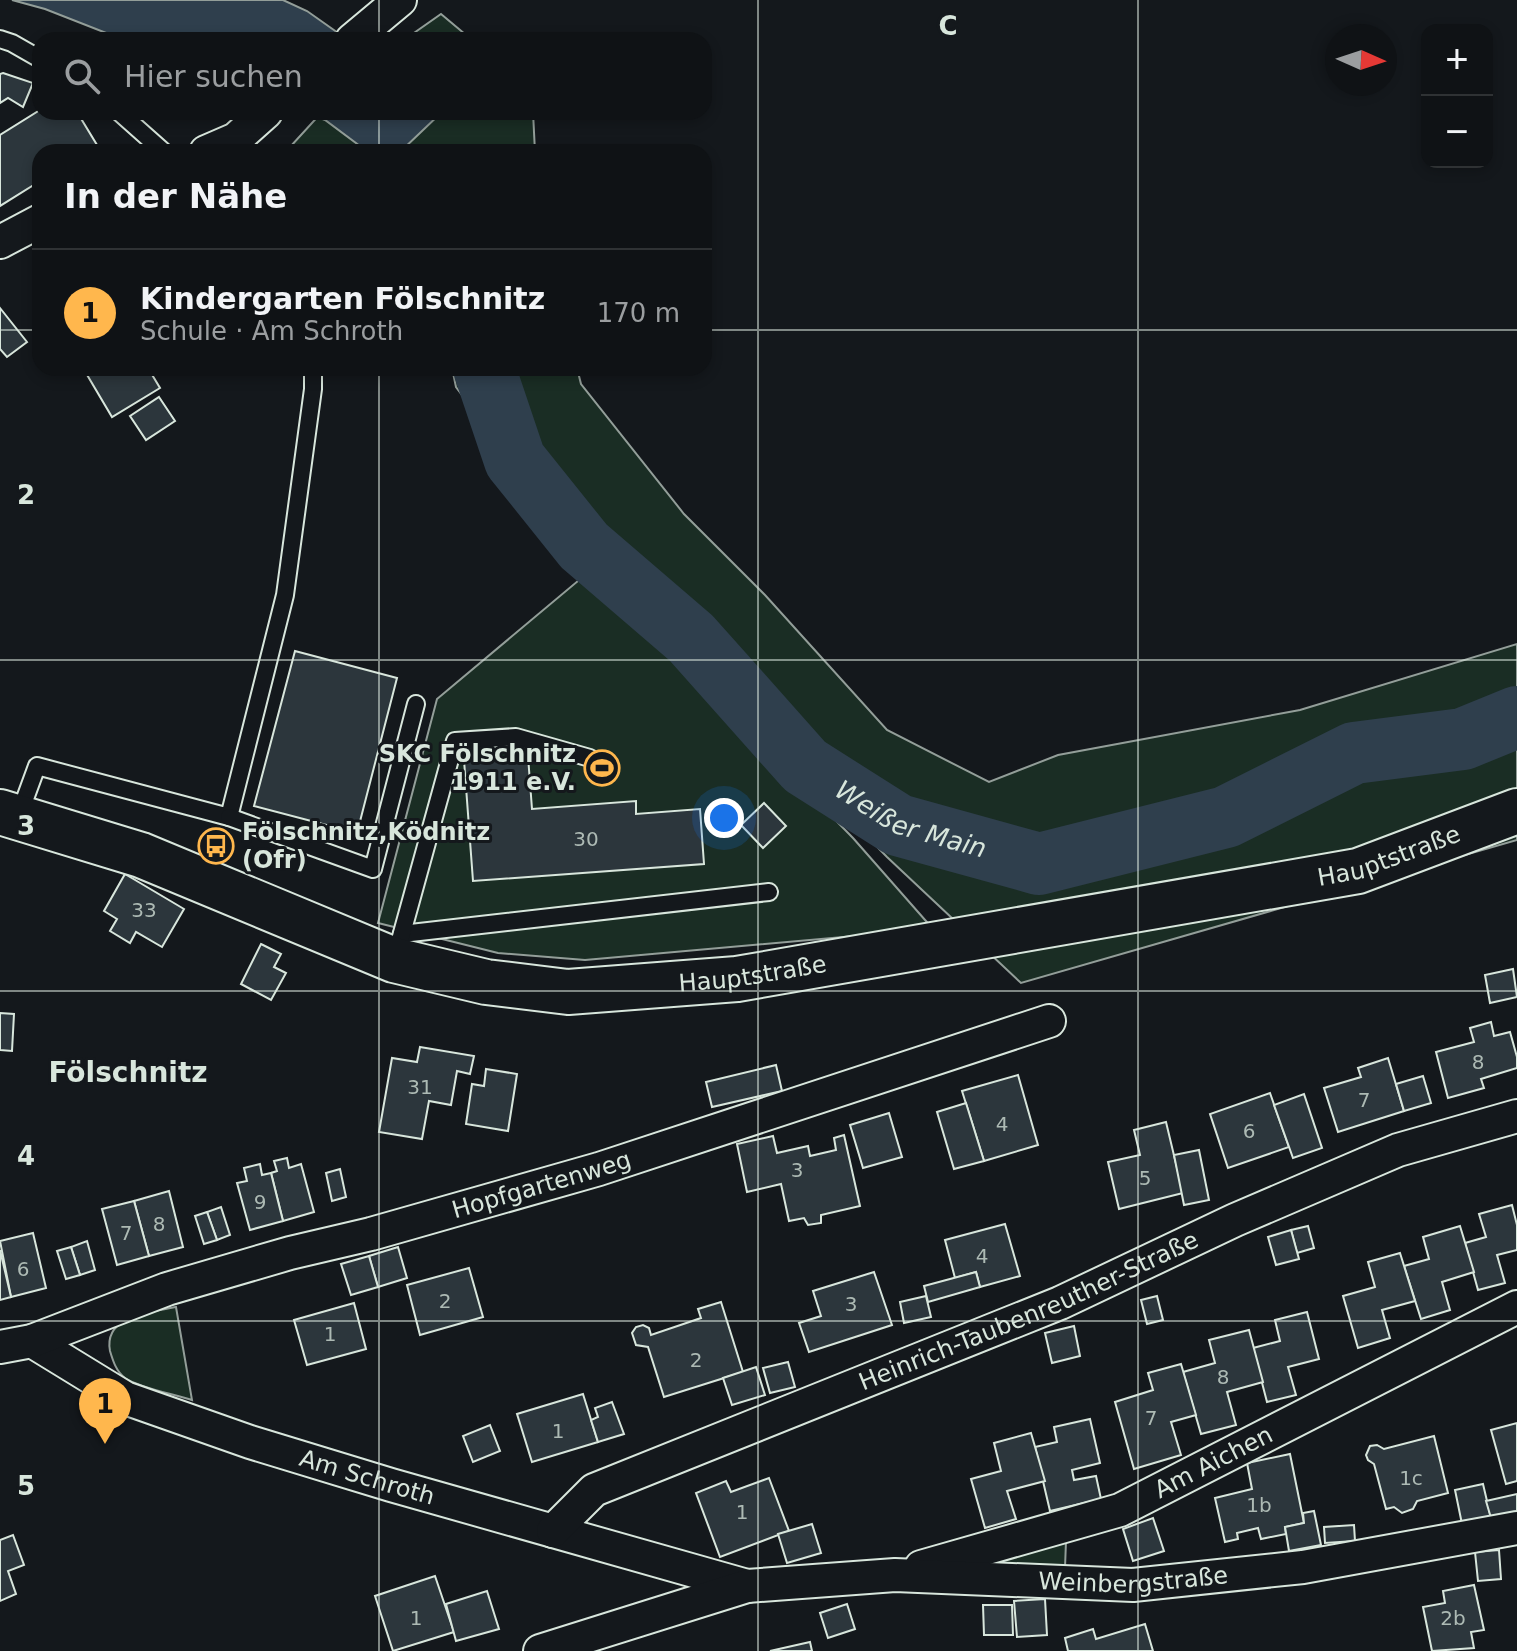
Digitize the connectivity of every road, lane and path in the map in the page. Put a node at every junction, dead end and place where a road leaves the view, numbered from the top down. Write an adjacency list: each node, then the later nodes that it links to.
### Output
1 (400, 0): 2 (street)
2 (362, 32)
3 (0, 39): 4 (lane)
4 (32, 54)
5 (128, 120): 7 (lane)
6 (257, 120): 8 (street)
7 (155, 144)
8 (224, 144)
9 (32, 225): 10 (street)
10 (0, 242)
11 (313, 376): 16 (lane)
12 (416, 704): 16 (lane)
13 (590, 758): 18 (lane)
14 (1517, 811): 18 (main road, Hauptstraße)
15 (9, 814): 16 (lane); 18 (main road, Hauptstraße)
16 (229, 817)
17 (769, 892): 18 (lane)
18 (398, 947)
19 (1049, 1021): 22 (street, Hopfgartenweg)
20 (1517, 1116): 25 (street, Heinrich-Taubenreuther-Straße)
21 (1517, 1307): 26 (street, Am Aichen)
22 (32, 1341): 23 (street); 25 (street, Am Schroth)
23 (0, 1347)
24 (1517, 1528): 26 (street, Weinbergstraße)
25 (553, 1531): 27 (street, Am Schroth)
26 (895, 1575): 27 (street, Weinbergstraße)
27 (747, 1586): 28 (street)
28 (540, 1651)

